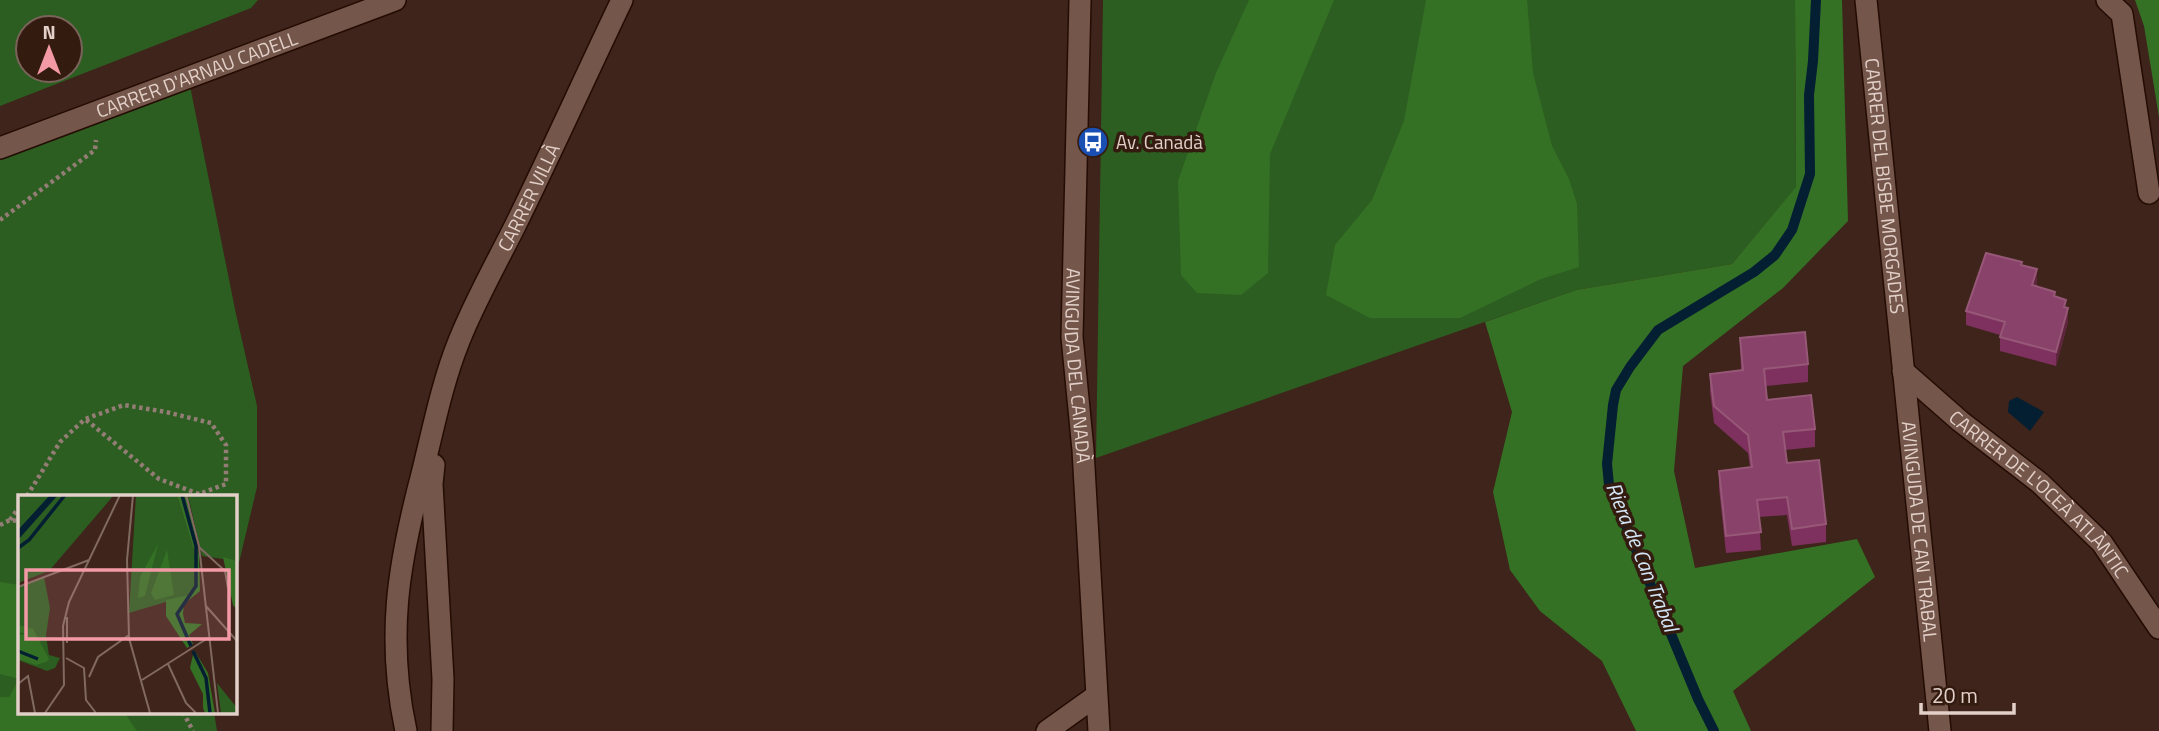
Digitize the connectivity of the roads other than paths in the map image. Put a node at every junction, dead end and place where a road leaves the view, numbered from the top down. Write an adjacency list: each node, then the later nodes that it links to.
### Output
1 (395, 0): 6 (street, CARRER D'ARNAU CADELL)
2 (622, 0): 9 (street, CARRER VILLÀ)
3 (1080, 0): 11 (street, AVINGUDA DEL CANADÀ)
4 (1866, 0): 8 (street, CARRER DEL BISBE MORGADES)
5 (2107, 0): 7 (street)
6 (0, 148)
7 (2149, 193)
8 (1903, 372): 10 (street, CARRER DE L'OCEÀ ATLÀNTIC); 12 (street, AVINGUDA DE CAN TRABAL)
9 (442, 397): 13 (street, CARRER VILLÀ); 14 (street, CARRER VILLÀ)
10 (2159, 628)
11 (1096, 696): 15 (street); 16 (street, AVINGUDA DEL CANADÀ)
12 (1938, 730)
13 (406, 731)
14 (442, 731)
15 (1046, 731)
16 (1099, 731)

